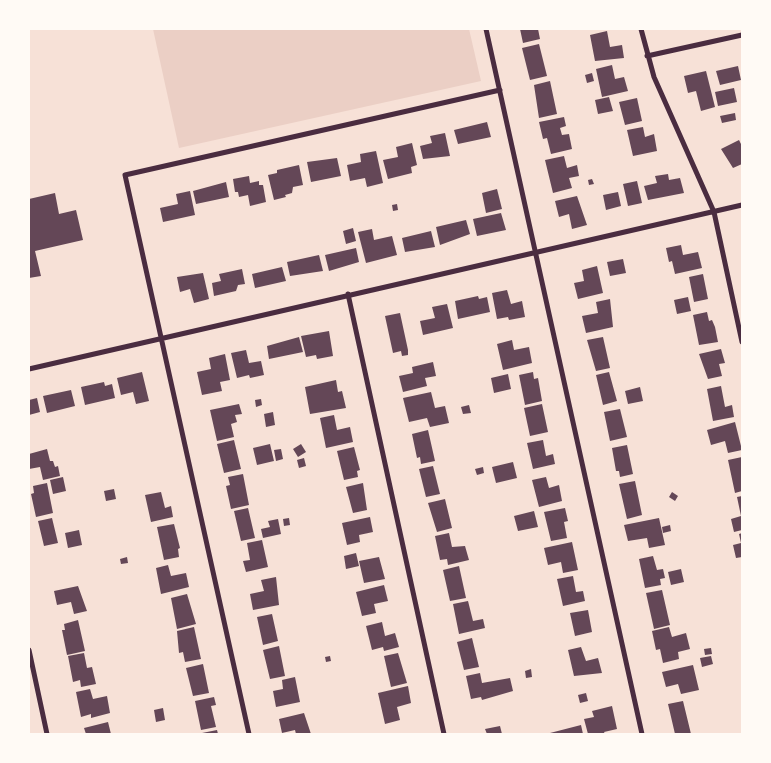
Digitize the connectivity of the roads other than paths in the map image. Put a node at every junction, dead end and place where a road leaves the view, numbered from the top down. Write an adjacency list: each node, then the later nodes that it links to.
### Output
1 (486, 29): 5 (street)
2 (642, 29): 4 (street)
3 (742, 35): 4 (street)
4 (647, 56): 7 (street)
5 (500, 90): 8 (street); 10 (street)
6 (742, 205): 7 (street)
7 (714, 212): 8 (street); 11 (street)
8 (536, 251): 9 (street); 17 (street)
9 (348, 294): 10 (street); 16 (street)
10 (162, 340): 12 (street); 15 (street)
11 (742, 342)
12 (29, 369)
13 (29, 650): 14 (street)
14 (48, 734)
15 (249, 734)
16 (444, 734)
17 (642, 734)

